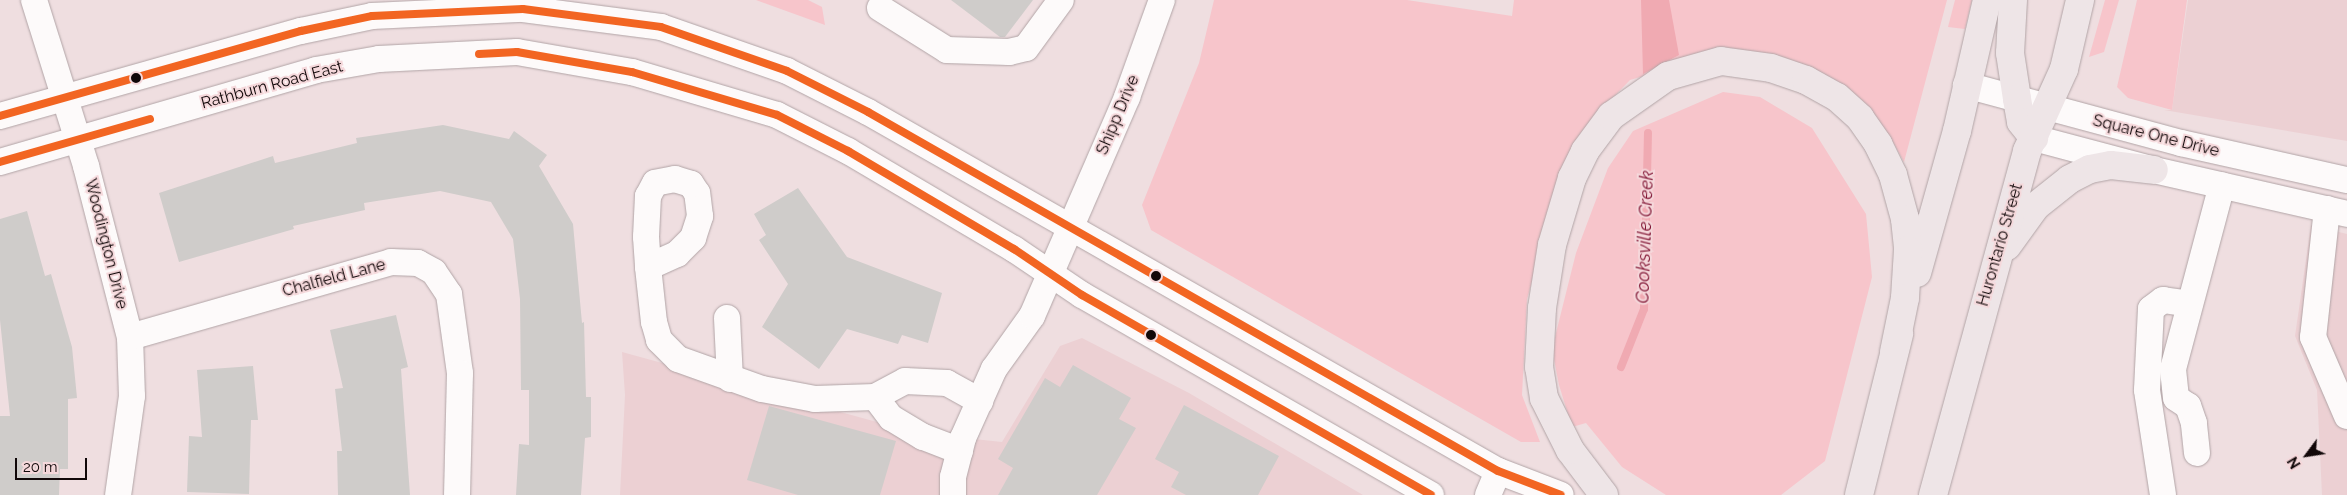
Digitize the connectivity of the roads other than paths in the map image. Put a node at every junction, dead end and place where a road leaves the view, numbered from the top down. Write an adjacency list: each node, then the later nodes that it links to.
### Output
1 (34, 0): 9 (street, Woodington Drive)
2 (1061, 0): 7 (street)
3 (1162, 0): 20 (street, Shipp Drive)
4 (1987, 0): 8 (main road)
5 (2013, 0): 10 (main road)
6 (2080, 0): 11 (main road, Hurontario Street)
7 (880, 8)
8 (1966, 85): 10 (street, Square One Drive); 27 (main road)
9 (65, 97): 12 (street); 14 (street, Woodington Drive); 20 (street)
10 (2017, 99): 11 (street, Square One Drive); 13 (main road)
11 (2048, 110): 13 (main road, Hurontario Street); 17 (street, Square One Drive)
12 (0, 116)
13 (2034, 138): 16 (street, Square One Drive); 21 (main road, Hurontario Street)
14 (78, 140): 15 (street, Rathburn Road East); 23 (street, Rathburn Road East); 26 (street, Woodington Drive)
15 (0, 162)
16 (2154, 170): 18 (street, Square One Drive); 21 (main road)
17 (2347, 180)
18 (2222, 185): 19 (street, Square One Drive); 24 (street)
19 (2337, 211): 31 (street)
20 (1070, 228): 23 (street, Shipp Drive); 34 (street)
21 (1994, 264): 43 (main road, Hurontario Street)
22 (648, 267): 28 (street)
23 (1050, 273): 30 (street, Shipp Drive); 38 (street, Rathburn Road East)
24 (2190, 304): 33 (street); 44 (street)
25 (727, 318): 28 (street)
26 (130, 337): 35 (street, Woodington Drive); 36 (street, Chalfield Lane)
27 (1894, 352): 41 (main road); 42 (main road)
28 (730, 379): 29 (street)
29 (875, 397): 30 (street); 32 (street)
30 (980, 401): 32 (street, Shipp Drive)
31 (2347, 416)
32 (960, 451): 37 (street, Shipp Drive)
33 (2197, 453)
34 (1498, 471): 39 (street); 40 (street)
35 (118, 495)
36 (457, 495)
37 (953, 495)
38 (1431, 495)
39 (1488, 495)
40 (1561, 495)
41 (1604, 495)
42 (1860, 495)
43 (1933, 495)
44 (2163, 495)

